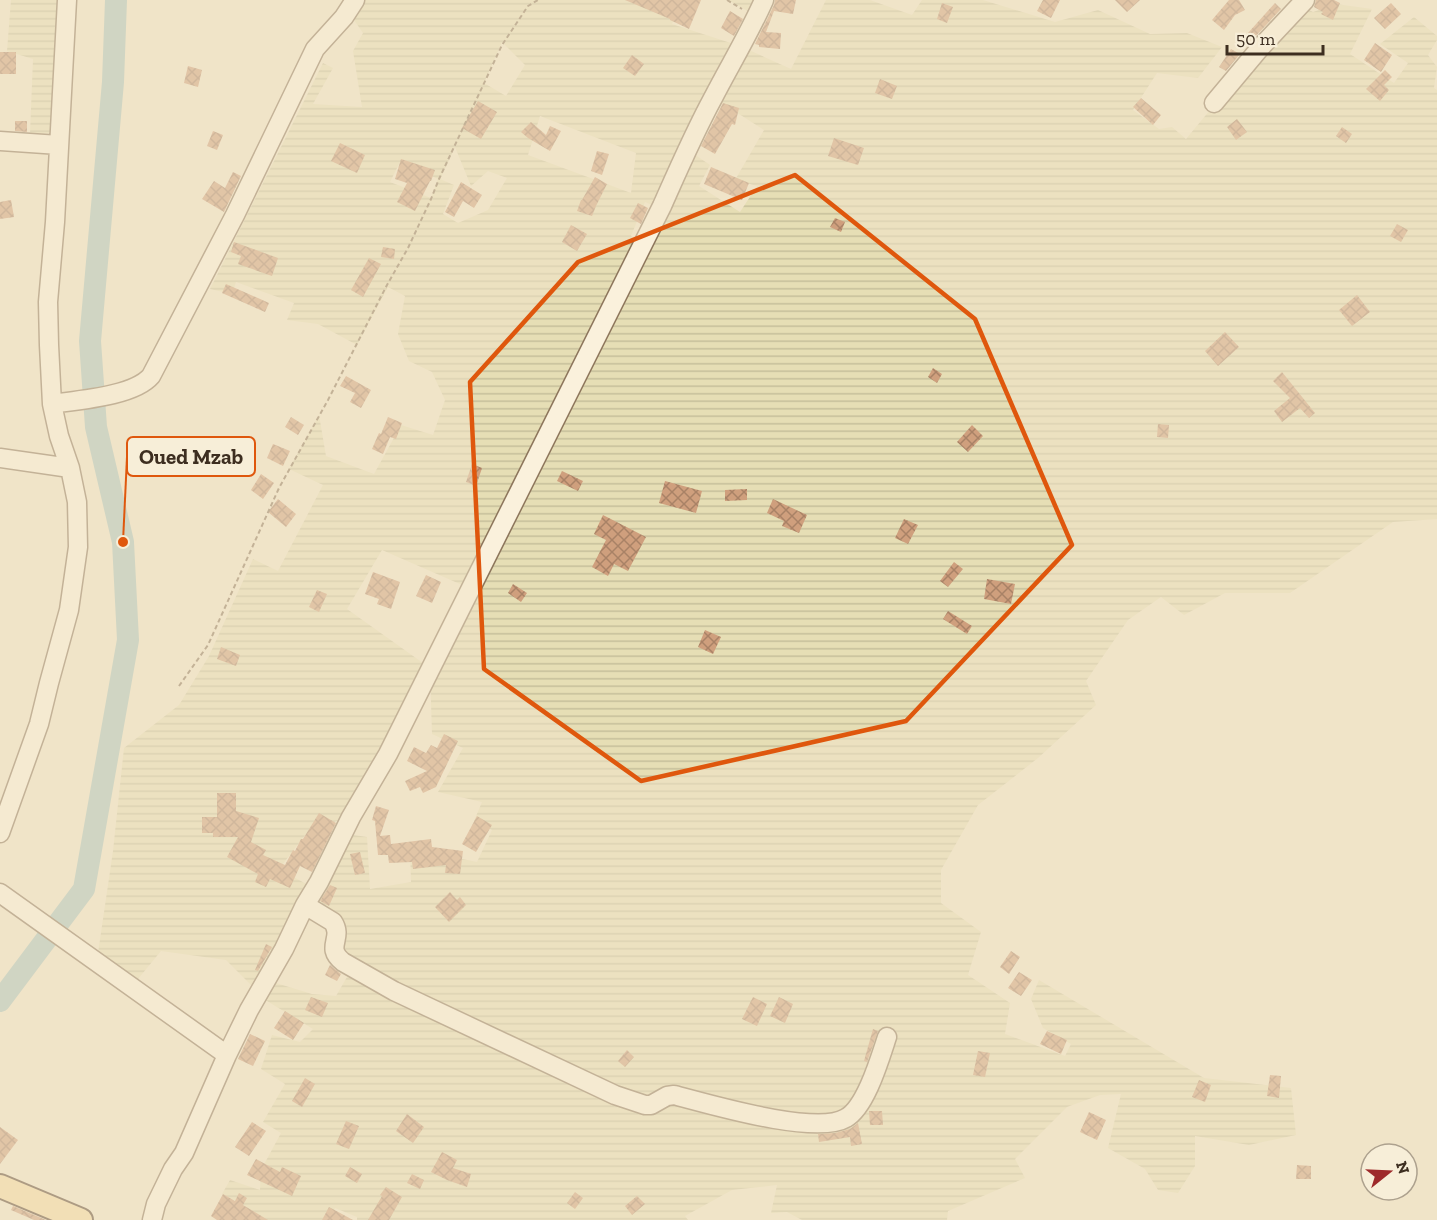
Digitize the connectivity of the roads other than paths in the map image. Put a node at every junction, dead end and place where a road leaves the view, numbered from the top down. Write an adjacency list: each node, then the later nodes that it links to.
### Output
1 (67, 0): 7 (street)
2 (355, 0): 8 (street)
3 (764, 0): 13 (street)
4 (1305, 0): 5 (street)
5 (1214, 103)
6 (0, 141): 7 (street)
7 (59, 145): 8 (street)
8 (52, 405): 10 (street)
9 (0, 458): 10 (street)
10 (70, 468): 11 (street)
11 (0, 833)
12 (3, 895): 15 (street)
13 (305, 905): 14 (street); 15 (street)
14 (887, 1037)
15 (227, 1055): 18 (street)
16 (0, 1186): 17 (main road)
17 (81, 1220)
18 (152, 1220)

